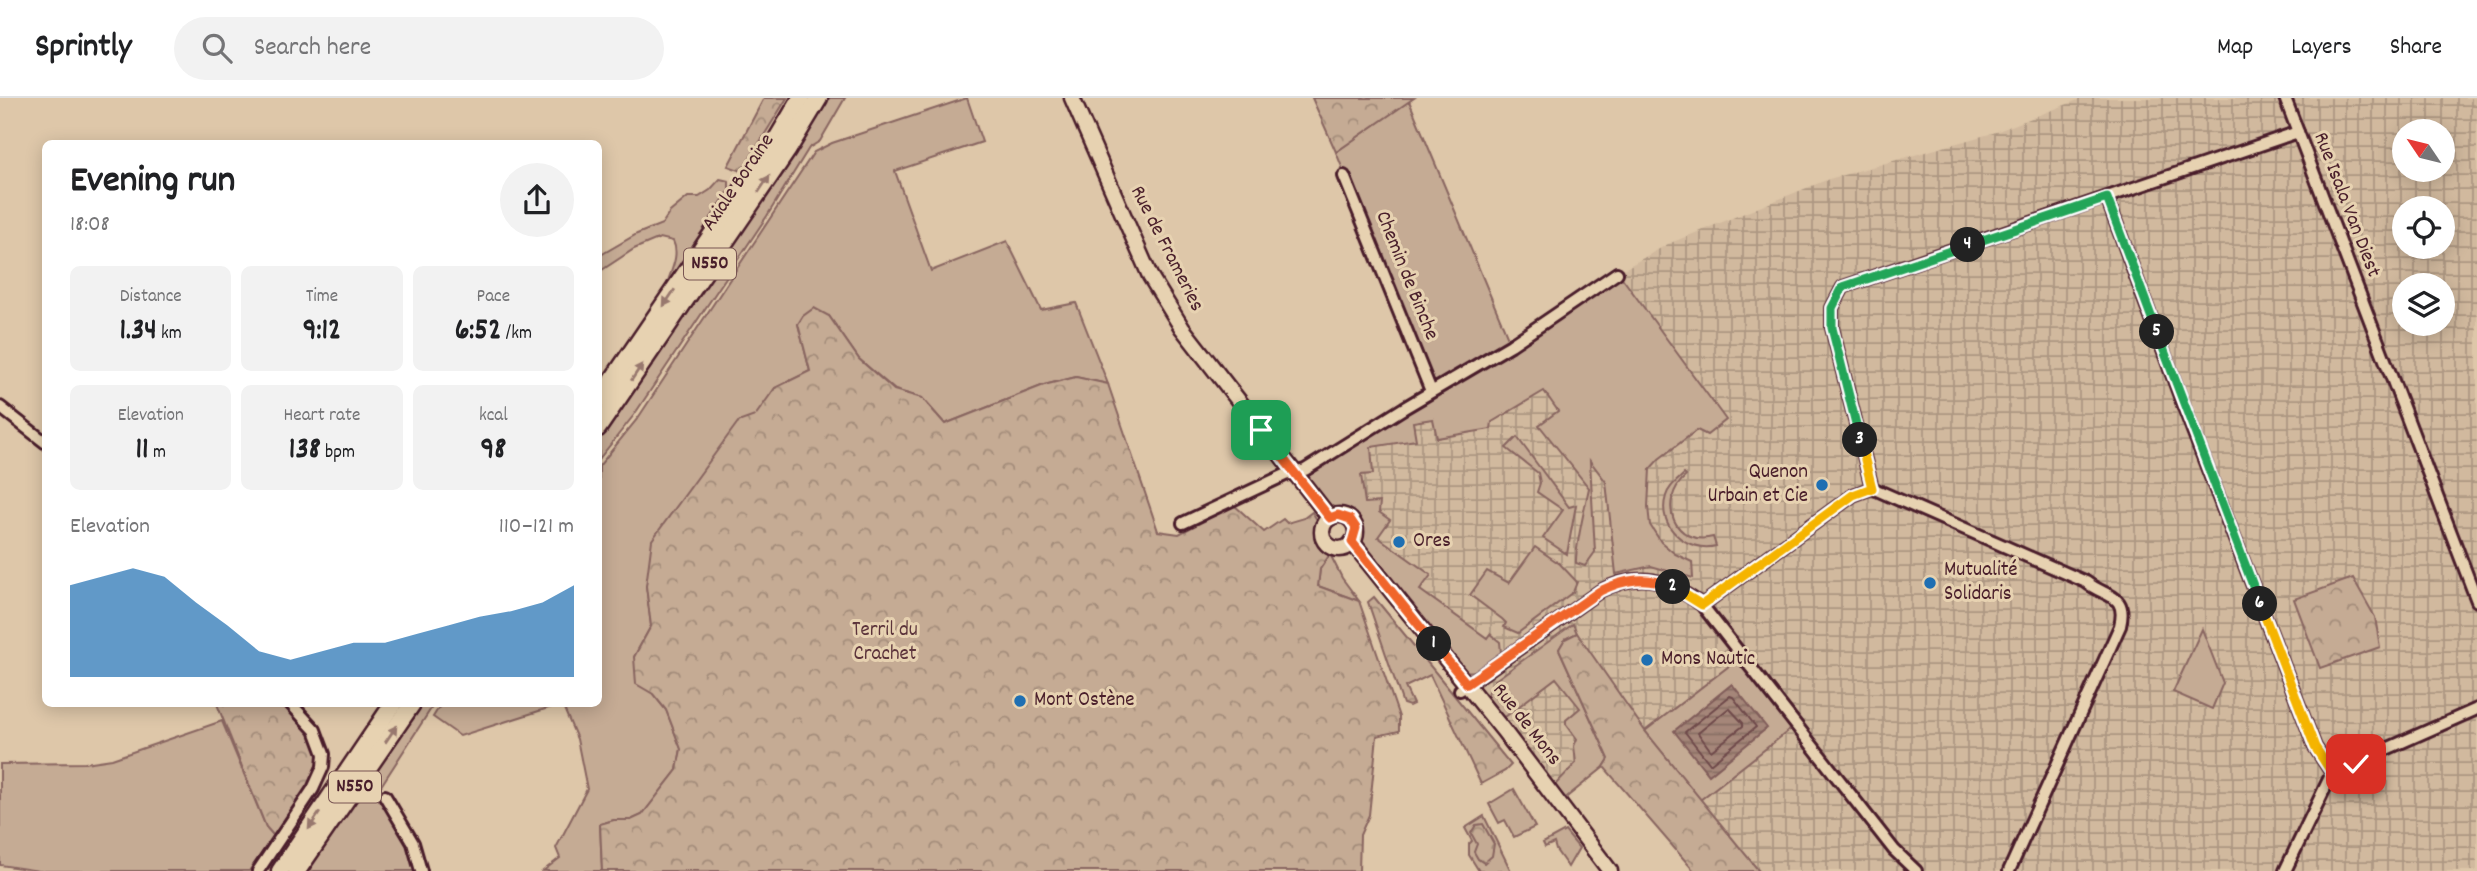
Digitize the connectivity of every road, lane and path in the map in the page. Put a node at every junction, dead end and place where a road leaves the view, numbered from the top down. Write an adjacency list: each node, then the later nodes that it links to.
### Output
1 (801, 98): 10 (highway, Axiale Boraine / N550, one-way to 10)
2 (818, 98): 12 (highway, Axiale Boraine / N550, one-way to 2)
3 (1072, 98): 14 (main road, Rue de Frameries)
4 (2285, 98): 5 (street, Rue Isala Van Diest)
5 (2298, 132): 7 (street); 19 (street, Rue Isala Van Diest)
6 (1344, 176): 9 (street, Chemin de Binche)
7 (2107, 198): 15 (street); 26 (street)
8 (1617, 272): 9 (street)
9 (1432, 391): 14 (street)
10 (602, 395)
11 (0, 407): 13 (street)
12 (602, 422)
13 (42, 440)
14 (1294, 472): 16 (main road); 17 (street)
15 (1872, 488): 20 (street); 34 (street)
16 (1330, 518): 18 (main road); 18 (main road)
17 (1183, 523)
18 (1349, 545): 21 (main road, Rue de Mons)
19 (2477, 601)
20 (1702, 605): 21 (street); 33 (street)
21 (1464, 687): 32 (main road, Rue de Mons)
22 (293, 707): 28 (street)
23 (391, 707): 29 (highway, N550, one-way to 29)
24 (410, 707): 30 (highway, N550, one-way to 24)
25 (2477, 709): 26 (street)
26 (2329, 769): 35 (street)
27 (385, 796): 31 (street)
28 (257, 871)
29 (279, 871)
30 (297, 871)
31 (421, 871)
32 (1610, 871)
33 (1916, 871)
34 (2009, 871)
35 (2286, 871)

